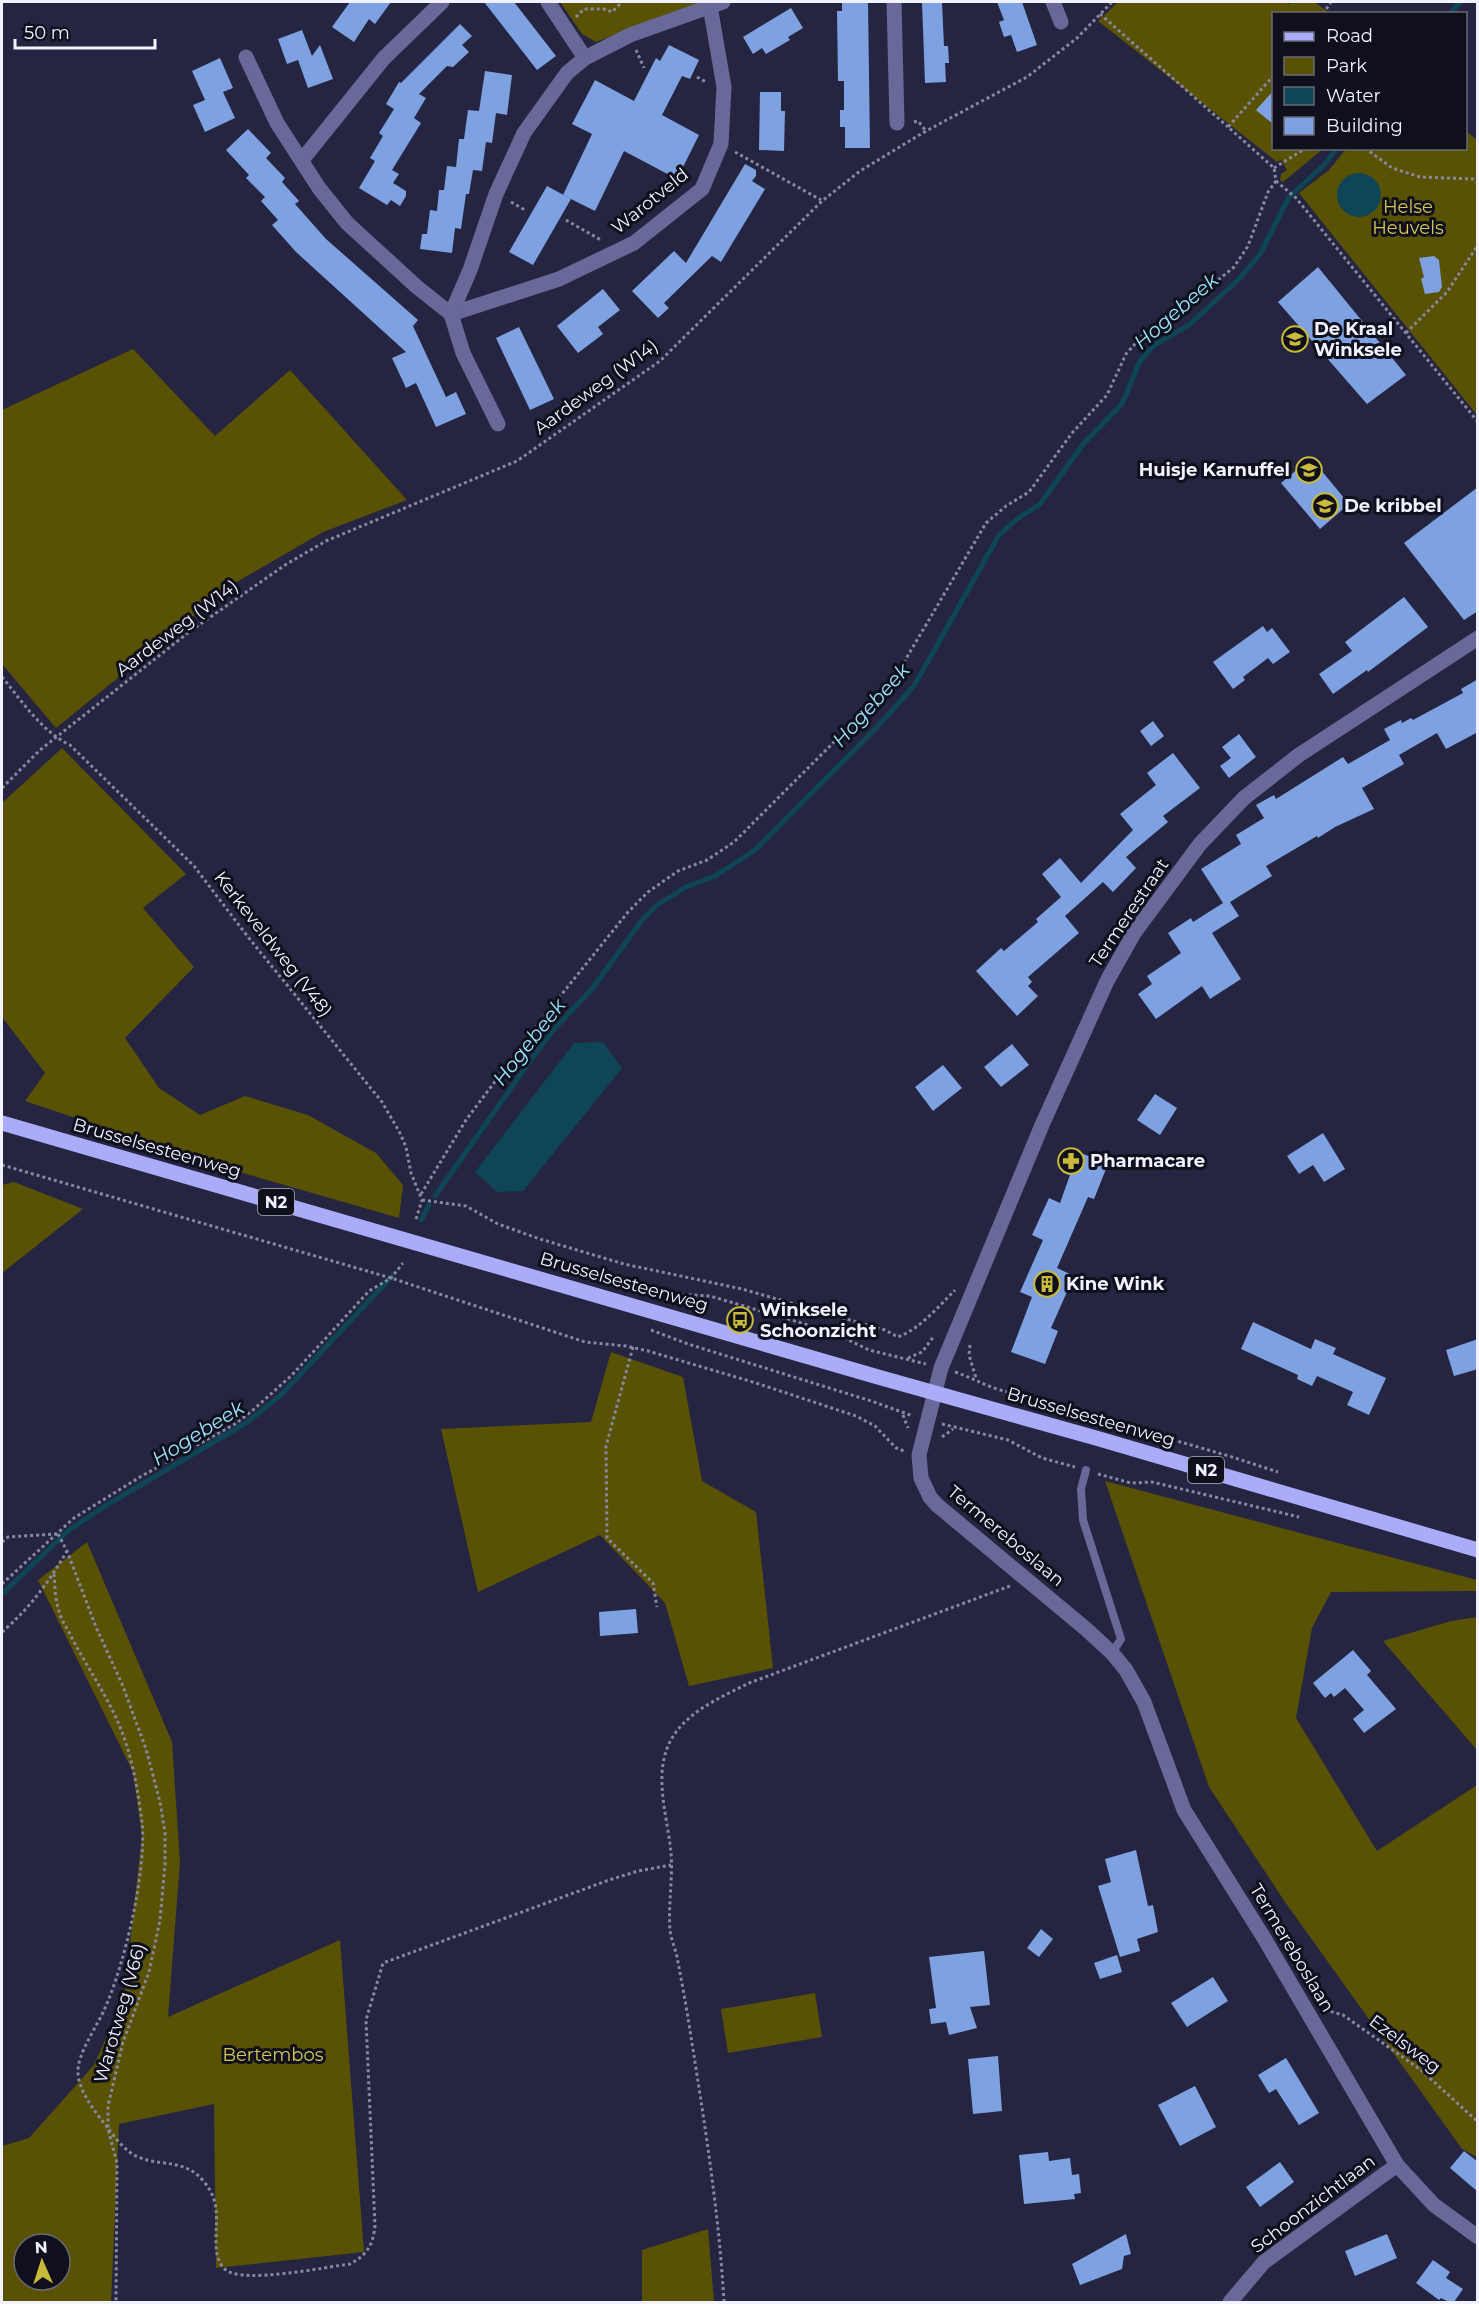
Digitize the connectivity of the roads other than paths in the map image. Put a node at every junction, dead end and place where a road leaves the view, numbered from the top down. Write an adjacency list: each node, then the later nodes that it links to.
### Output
1 (442, 2): 10 (street)
2 (548, 2): 8 (street)
3 (894, 2): 9 (street)
4 (1053, 2): 6 (street)
5 (716, 4): 8 (street, Warotveld); 11 (street, Warotveld)
6 (1061, 22)
7 (246, 57): 10 (street)
8 (585, 58): 11 (street, Warotveld)
9 (897, 123)
10 (302, 160): 11 (street)
11 (451, 314): 12 (street)
12 (498, 424)
13 (1478, 638): 15 (street, Termerestraat)
14 (2, 1123): 15 (main road, Brusselsesteenweg / N2)
15 (935, 1392): 17 (main road, Brusselsesteenweg / N2); 18 (street, Termereboslaan)
16 (1086, 1470): 18 (lane)
17 (1478, 1550)
18 (1112, 1653): 19 (street, Termereboslaan)
19 (1397, 2165): 20 (street, Termereboslaan); 21 (street, Schoonzichtlaan)
20 (1478, 2237)
21 (1230, 2302)

